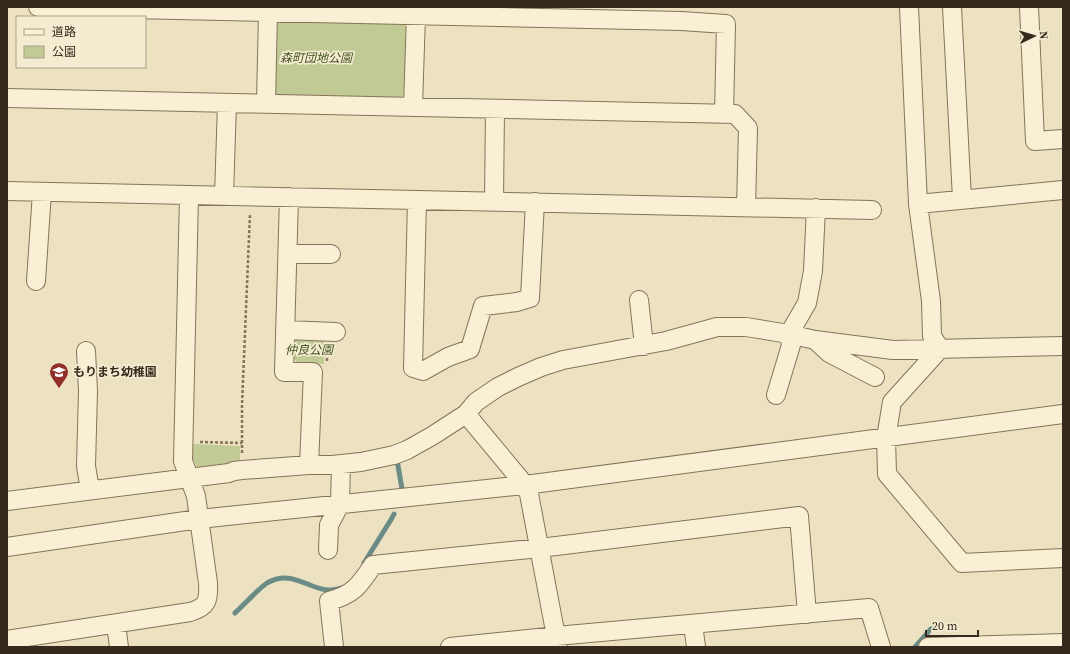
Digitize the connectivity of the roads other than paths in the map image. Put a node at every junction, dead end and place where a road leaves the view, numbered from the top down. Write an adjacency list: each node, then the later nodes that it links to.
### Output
1 (38, 7): 5 (street)
2 (909, 7): 24 (street)
3 (952, 7): 20 (street)
4 (1029, 7): 13 (street)
5 (268, 12): 6 (street); 9 (street)
6 (416, 15): 10 (street); 12 (street)
7 (7, 98): 8 (street)
8 (227, 103): 9 (street); 18 (street)
9 (266, 103): 10 (street)
10 (413, 107): 11 (street)
11 (495, 109): 12 (street); 22 (street)
12 (724, 114): 25 (street)
13 (1063, 139)
14 (1063, 190): 20 (street)
15 (7, 191): 16 (street)
16 (42, 192): 17 (street); 30 (street)
17 (189, 195): 18 (street); 47 (street)
18 (224, 196): 19 (street)
19 (290, 197): 21 (street); 28 (street)
20 (962, 199): 24 (street)
21 (417, 200): 22 (street); 23 (street)
22 (494, 202): 23 (street)
23 (535, 202): 25 (street)
24 (918, 204): 38 (street)
25 (746, 207): 26 (street)
26 (816, 208): 27 (street); 34 (street)
27 (872, 210)
28 (288, 254): 29 (street); 32 (street)
29 (331, 254)
30 (36, 281)
31 (639, 300): 36 (street)
32 (285, 330): 33 (street); 46 (street)
33 (332, 331)
34 (789, 334): 35 (street); 36 (street); 41 (street)
35 (815, 340): 38 (street); 40 (street)
36 (644, 346): 42 (street)
37 (1063, 346): 38 (street)
38 (940, 349): 44 (street)
39 (86, 350): 49 (street)
40 (875, 377)
41 (776, 395)
42 (466, 414): 45 (street); 48 (street)
43 (1063, 414): 44 (street)
44 (886, 438): 48 (street); 56 (street)
45 (341, 464): 46 (street); 51 (street)
46 (310, 465): 47 (street)
47 (189, 478): 49 (street); 52 (street)
48 (525, 485): 51 (street); 54 (street)
49 (90, 490): 50 (street)
50 (7, 501)
51 (340, 504): 52 (street); 55 (street)
52 (199, 519): 53 (street); 58 (street)
53 (7, 547)
54 (540, 548): 57 (street); 61 (street); 64 (street)
55 (328, 550)
56 (1063, 558)
57 (807, 614): 59 (street); 67 (street)
58 (116, 624): 60 (street); 63 (street)
59 (693, 624): 61 (street); 66 (street)
60 (7, 640)
61 (557, 642): 65 (street)
62 (1063, 643): 68 (street)
63 (119, 647)
64 (334, 647)
65 (450, 647)
66 (696, 647)
67 (881, 647)
68 (928, 647)

